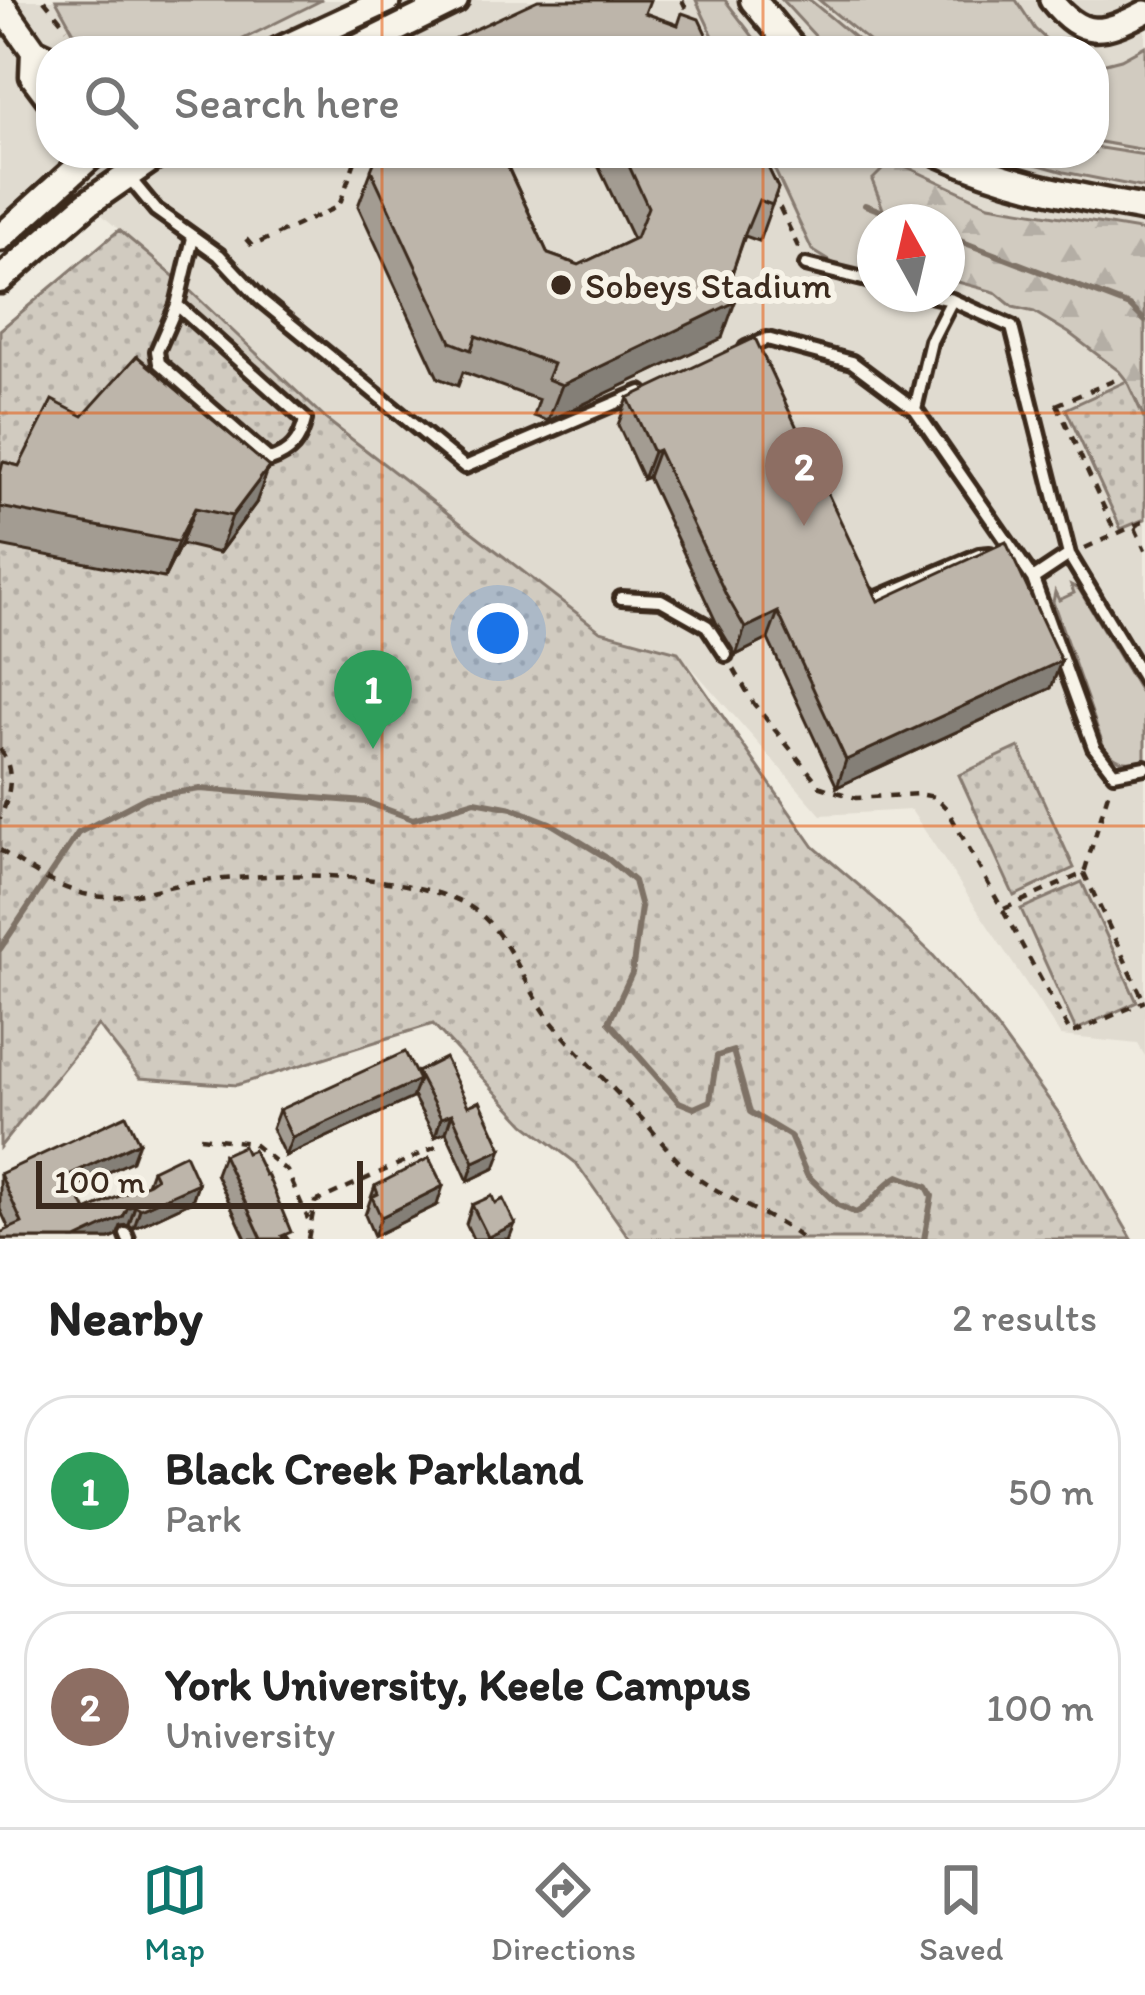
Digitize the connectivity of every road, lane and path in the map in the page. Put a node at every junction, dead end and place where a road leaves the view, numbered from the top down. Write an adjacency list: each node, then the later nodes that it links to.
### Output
1 (44, 0): 10 (path)
2 (455, 0): 12 (street)
3 (682, 0): 9 (path)
4 (753, 0): 13 (street)
5 (1051, 0): 8 (street)
6 (0, 3): 14 (street)
7 (372, 4): 11 (street)
8 (1145, 12)
9 (690, 17)
10 (67, 28)
11 (308, 36)
12 (382, 36)
13 (783, 36)
14 (36, 48)
15 (77, 168): 23 (street)
16 (122, 168): 20 (street)
17 (138, 168): 20 (street)
18 (353, 168): 25 (path)
19 (973, 168): 22 (street)
20 (127, 175): 24 (lane); 28 (street)
21 (772, 191): 26 (path)
22 (1145, 209)
23 (0, 238)
24 (193, 238): 29 (lane); 34 (lane)
25 (247, 239)
26 (806, 265): 27 (lane)
27 (857, 278)
28 (0, 280)
29 (177, 305): 29 (lane)
30 (965, 306): 37 (lane)
31 (946, 312): 36 (lane)
32 (723, 358): 36 (lane)
33 (1120, 379): 35 (path)
34 (657, 386)
35 (1057, 404): 37 (path); 40 (path)
36 (915, 409): 42 (lane)
37 (1034, 414): 43 (lane)
38 (1145, 521): 39 (path)
39 (1134, 526): 40 (path); 41 (path)
40 (1117, 534): 43 (path)
41 (1145, 550)
42 (1015, 554): 44 (lane); 45 (lane)
43 (1069, 555): 44 (lane); 48 (lane)
44 (1033, 579): 51 (lane)
45 (866, 587)
46 (622, 598): 47 (lane)
47 (726, 655): 55 (path)
48 (1145, 681)
49 (0, 749): 52 (path)
50 (1145, 767): 51 (lane)
51 (1114, 773): 54 (path)
52 (0, 818)
53 (0, 850): 61 (path)
54 (1084, 873): 55 (path); 56 (path)
55 (1002, 910): 56 (path)
56 (1144, 1001)
57 (200, 1137): 59 (path)
58 (436, 1147): 59 (path)
59 (310, 1224): 60 (path)
60 (308, 1239)
61 (803, 1239)

